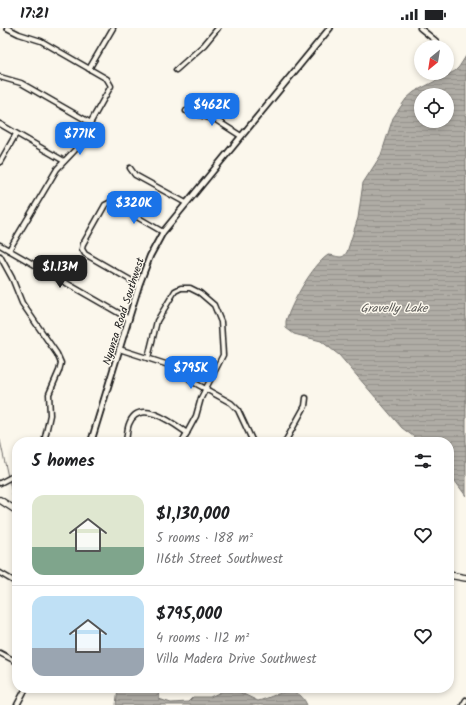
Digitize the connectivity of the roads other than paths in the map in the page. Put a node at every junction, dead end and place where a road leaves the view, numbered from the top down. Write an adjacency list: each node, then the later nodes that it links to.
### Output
1 (7, 28): 7 (street)
2 (113, 28): 7 (street)
3 (218, 28): 8 (street)
4 (330, 28): 14 (street, Nyanza Road Southwest)
5 (420, 28): 6 (street)
6 (435, 40)
7 (89, 69): 11 (street)
8 (176, 70)
9 (0, 77): 11 (street)
10 (186, 111): 14 (street)
11 (91, 123): 15 (street)
12 (0, 124): 13 (street)
13 (16, 134): 15 (street); 16 (street)
14 (241, 136): 18 (street, Nyanza Road Southwest)
15 (64, 161): 21 (street)
16 (0, 162)
17 (130, 168): 18 (street)
18 (186, 204): 19 (street, Nyanza Road Southwest)
19 (163, 232): 23 (street, Nyanza Road Southwest); 23 (street)
20 (0, 245): 21 (street)
21 (9, 250): 24 (street)
22 (0, 256): 30 (street)
23 (139, 285): 24 (street, Nyanza Road Southwest)
24 (129, 318): 25 (street, Nyanza Road Southwest)
25 (119, 349): 26 (street); 31 (street, Nyanza Road Southwest)
26 (148, 358): 27 (street); 27 (street)
27 (206, 388): 29 (street); 34 (street)
28 (306, 398): 35 (street)
29 (187, 433): 32 (street); 33 (street)
30 (45, 437)
31 (93, 437)
32 (127, 437)
33 (185, 437)
34 (250, 437)
35 (289, 437)
36 (12, 476): 37 (street)
37 (0, 483)
38 (0, 500): 39 (main road)
39 (12, 507)
40 (0, 573): 43 (street)
41 (454, 576): 42 (main road)
42 (466, 578)
43 (12, 580)
44 (0, 653): 45 (street)
45 (12, 659)
46 (23, 693): 48 (street)
47 (466, 700): 49 (street)
48 (17, 705)
49 (463, 705)

